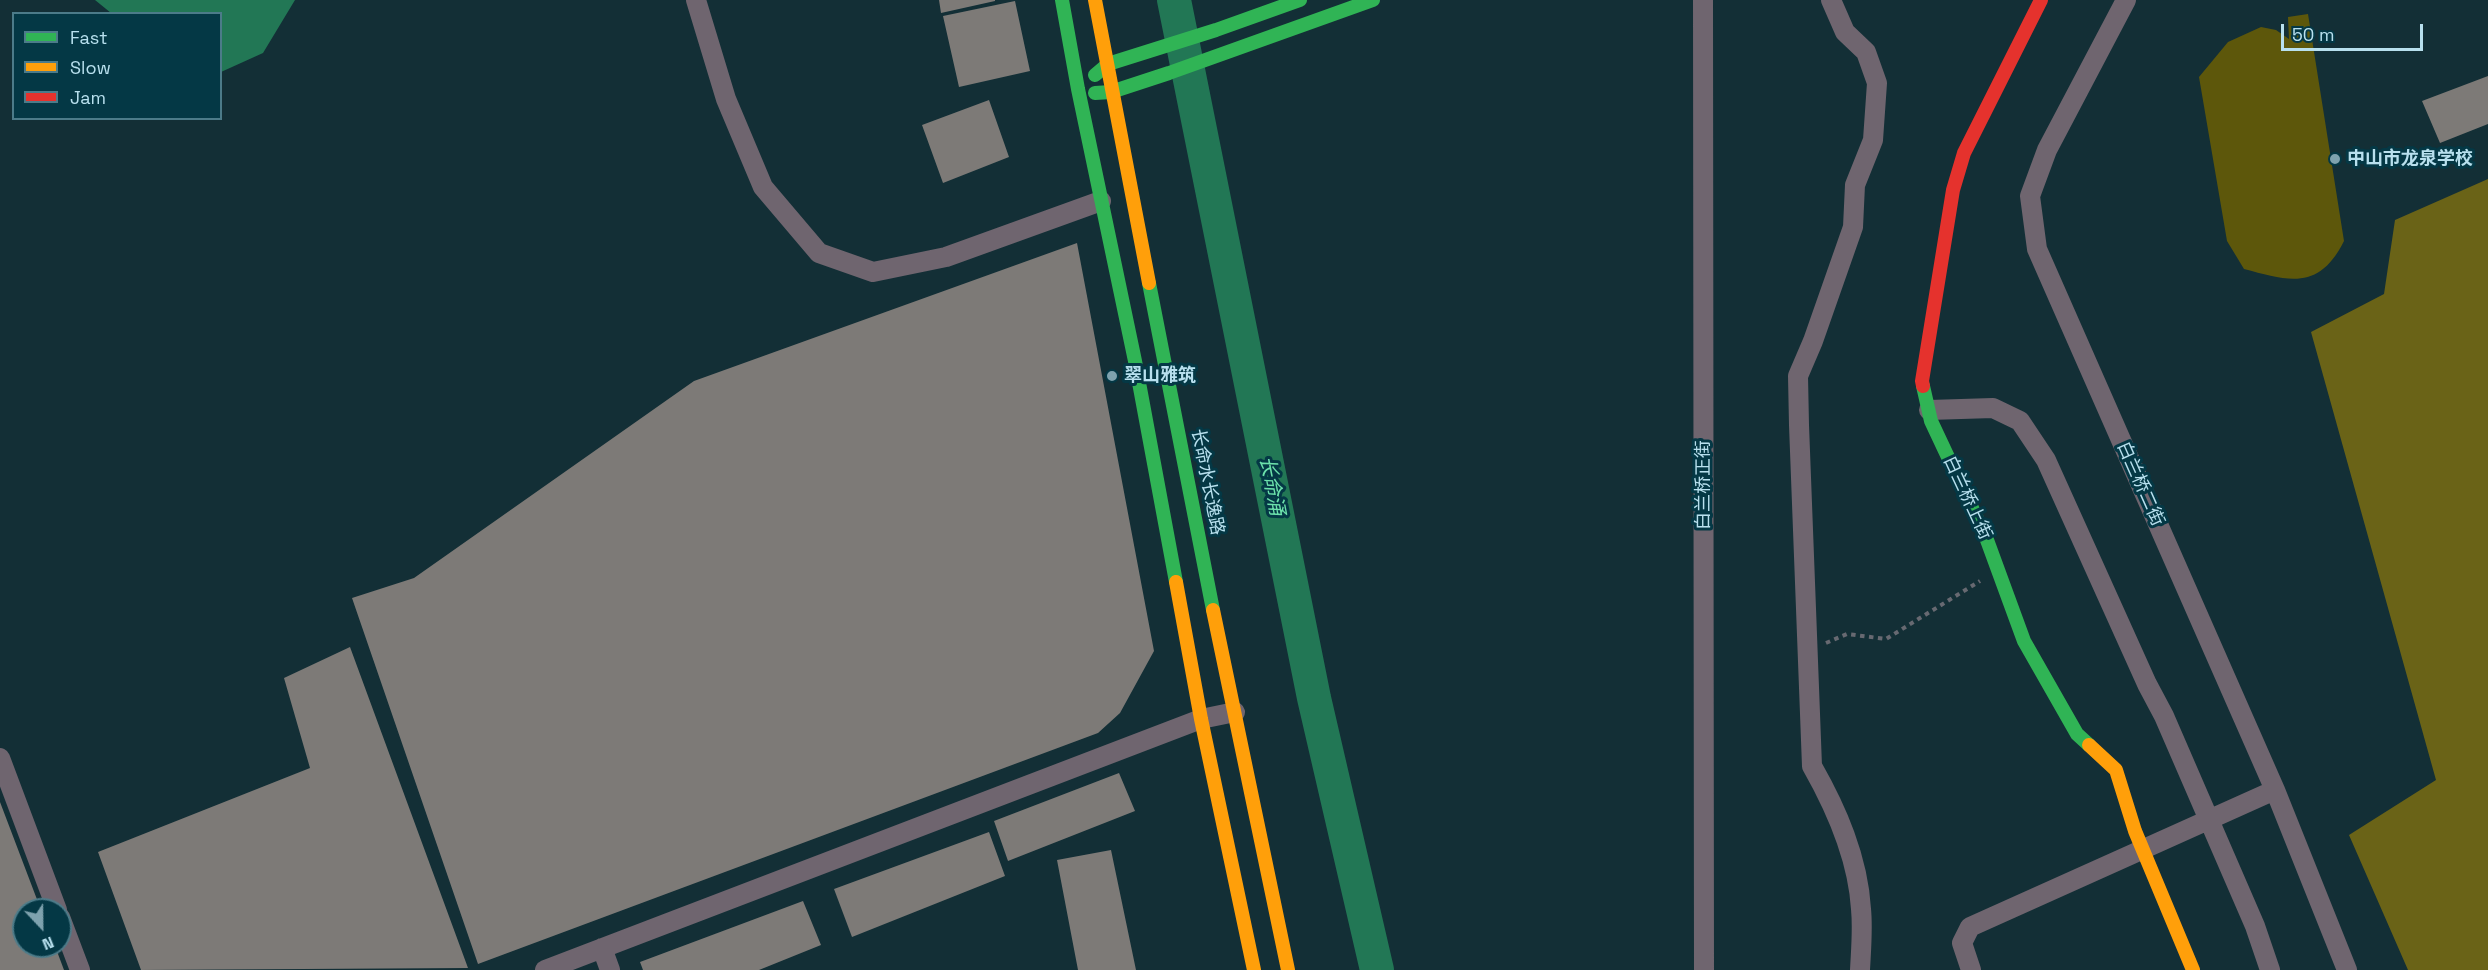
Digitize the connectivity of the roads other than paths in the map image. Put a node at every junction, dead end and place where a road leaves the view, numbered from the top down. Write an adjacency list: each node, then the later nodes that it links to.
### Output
1 (696, 0): 13 (street)
2 (1062, 0): 11 (street)
3 (1095, 0): 10 (street, 长命水长逸路)
4 (1300, 0): 10 (street)
5 (1373, 0): 12 (street)
6 (1703, 0): 29 (street, 白兰桥正街)
7 (1831, 0): 30 (street)
8 (2041, 0): 14 (street, 白兰桥上街)
9 (2126, 0): 18 (street, 白兰桥二街)
10 (1108, 64): 11 (street); 12 (street, 长命水长逸路)
11 (1079, 92): 12 (street); 13 (street)
12 (1111, 92): 15 (street, 长命水长逸路)
13 (1101, 201): 16 (street)
14 (1929, 410): 19 (street); 20 (street, 白兰桥上街)
15 (1235, 712): 16 (street); 28 (street, 长命水长逸路)
16 (1201, 719): 22 (street); 27 (street)
17 (0, 758): 21 (street)
18 (2275, 790): 19 (street); 34 (street, 白兰桥二街)
19 (2207, 820): 20 (street); 33 (street)
20 (2143, 849): 31 (street); 32 (street, 白兰桥上街)
21 (52, 898)
22 (602, 948): 25 (street); 26 (street)
23 (72, 949): 24 (street)
24 (80, 970)
25 (545, 970)
26 (610, 970)
27 (1254, 970)
28 (1288, 970)
29 (1704, 970)
30 (1860, 970)
31 (1971, 970)
32 (2193, 970)
33 (2270, 970)
34 (2347, 970)

